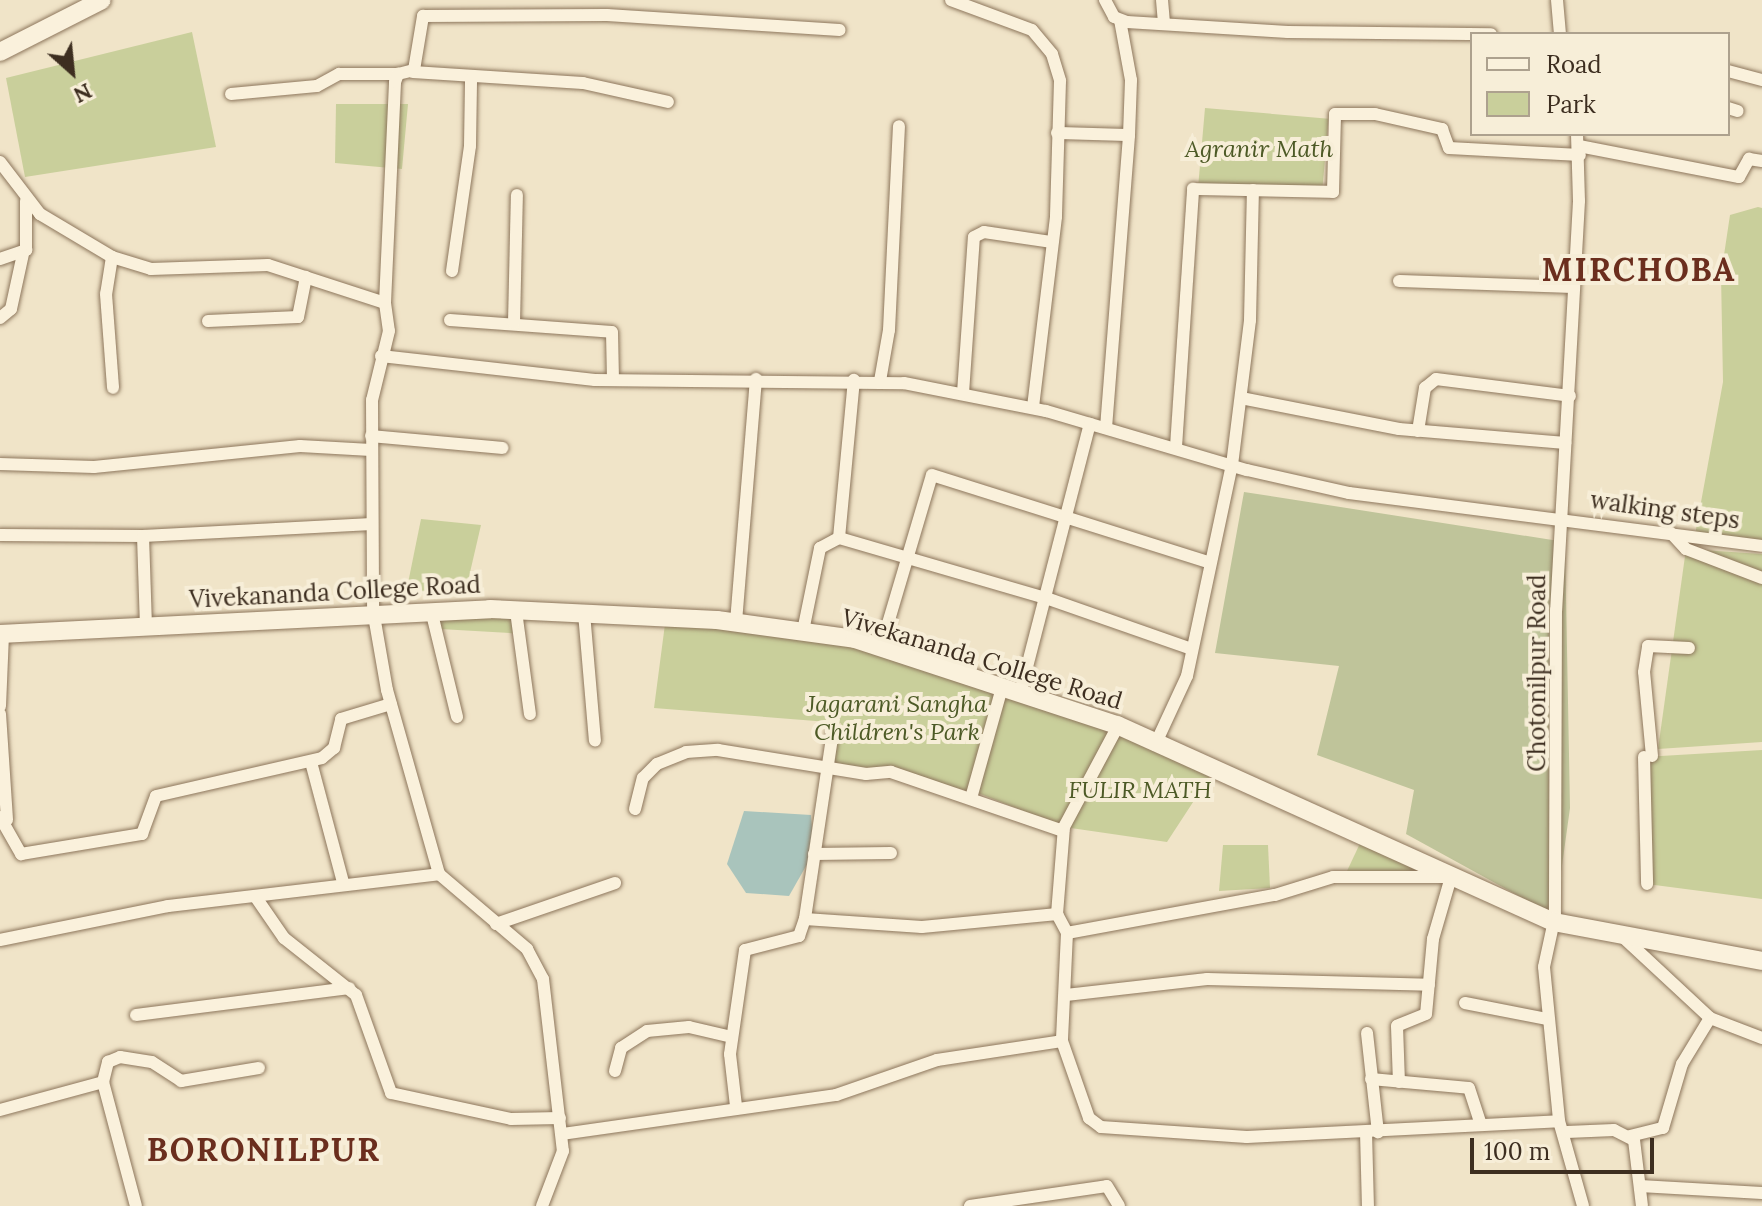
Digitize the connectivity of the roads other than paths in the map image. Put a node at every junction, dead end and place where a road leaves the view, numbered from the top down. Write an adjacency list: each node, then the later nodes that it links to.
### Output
1 (102, 0): 11 (street)
2 (951, 0): 20 (street)
3 (1105, 0): 6 (street)
4 (1162, 0): 7 (street)
5 (1557, 0): 9 (street)
6 (1120, 20): 7 (street); 21 (street)
7 (1164, 22): 10 (street)
8 (840, 30): 12 (street)
9 (1560, 32)
10 (1470, 34)
11 (0, 52)
12 (413, 72): 14 (street); 15 (street)
13 (1730, 72): 16 (street)
14 (398, 74): 17 (street); 36 (street)
15 (471, 79): 18 (street); 32 (street)
16 (1762, 80)
17 (231, 94)
18 (668, 102)
19 (899, 126): 45 (street)
20 (1057, 133): 21 (street); 28 (street)
21 (1129, 135): 52 (street)
22 (1578, 145): 23 (street); 25 (street); 35 (street, Chotonilpur Road)
23 (1762, 161)
24 (0, 162): 27 (street)
25 (1253, 190): 49 (street); 56 (street)
26 (517, 195): 40 (street)
27 (26, 201): 29 (street); 30 (street)
28 (1052, 242): 47 (street); 50 (street)
29 (23, 254): 31 (street); 37 (street)
30 (112, 257): 33 (street); 46 (street)
31 (0, 259)
32 (452, 271)
33 (306, 277): 36 (street); 39 (street)
34 (1399, 281): 35 (street)
35 (1574, 287): 48 (street, Chotonilpur Road)
36 (385, 303): 41 (street)
37 (0, 318)
38 (450, 320): 40 (street)
39 (208, 321)
40 (514, 323): 43 (street)
41 (381, 356): 43 (street, walking steps); 54 (street)
42 (756, 379): 43 (street, walking steps); 44 (street, walking steps); 77 (street)
43 (613, 380)
44 (854, 380): 45 (street, walking steps); 67 (street)
45 (880, 381): 47 (street, walking steps)
46 (113, 388)
47 (963, 393): 50 (street, walking steps)
48 (1570, 396): 53 (street); 55 (street, Chotonilpur Road)
49 (1241, 398): 53 (street); 60 (street)
50 (1033, 408): 51 (street, walking steps)
51 (1090, 424): 52 (street, walking steps); 61 (street)
52 (1106, 428): 56 (street, walking steps)
53 (1418, 431): 55 (street)
54 (371, 436): 57 (street); 58 (street)
55 (1565, 443): 62 (street, Chotonilpur Road)
56 (1176, 447): 60 (street, walking steps)
57 (502, 448)
58 (371, 450): 59 (street); 63 (street)
59 (0, 464)
60 (1232, 465): 62 (street, walking steps); 70 (street)
61 (1066, 514): 69 (street); 70 (street); 72 (street)
62 (1562, 518): 64 (street, walking steps); 110 (street, Chotonilpur Road)
63 (372, 524): 66 (street); 73 (street)
64 (1671, 533): 68 (street, walking steps); 71 (street)
65 (0, 535): 66 (street)
66 (143, 536): 78 (street)
67 (839, 538): 69 (street); 79 (street)
68 (1762, 546)
69 (905, 560): 72 (street); 81 (street)
70 (1208, 562): 82 (street)
71 (1762, 578)
72 (1046, 598): 82 (street); 84 (street)
73 (373, 610): 74 (street, Vivekananda College Road); 78 (street, Vivekananda College Road); 85 (street)
74 (431, 610): 75 (street, Vivekananda College Road); 89 (street)
75 (516, 611): 76 (street, Vivekananda College Road); 88 (street)
76 (584, 613): 77 (street, Vivekananda College Road); 92 (street)
77 (736, 622): 79 (street, Vivekananda College Road)
78 (146, 626): 80 (street, Vivekananda College Road)
79 (803, 631): 81 (street, Vivekananda College Road)
80 (2, 634): 86 (street)
81 (881, 647): 84 (street, Vivekananda College Road)
82 (1189, 648): 93 (street)
83 (1689, 648): 106 (street)
84 (1011, 691): 90 (street, Vivekananda College Road); 96 (street)
85 (391, 704): 94 (street); 102 (street)
86 (0, 706)
87 (0, 714): 98 (street)
88 (530, 714)
89 (457, 717)
90 (1118, 726): 93 (street, Vivekananda College Road); 99 (street)
91 (833, 731): 95 (street)
92 (595, 741)
93 (1155, 745): 103 (street, Vivekananda College Road)
94 (311, 762): 98 (street); 104 (street)
95 (824, 764): 96 (street); 97 (street); 101 (street)
96 (971, 798): 99 (street)
97 (635, 809)
98 (3, 819)
99 (1063, 831): 108 (street)
100 (891, 853): 101 (street)
101 (814, 854): 109 (street)
102 (439, 874): 104 (street); 111 (street)
103 (1451, 877): 110 (street, Vivekananda College Road); 112 (street); 116 (street)
104 (343, 882): 107 (street)
105 (615, 883): 111 (street)
106 (1647, 884)
107 (255, 896): 114 (street); 117 (street)
108 (1057, 914): 109 (street); 112 (street)
109 (805, 919): 124 (street)
110 (1554, 922): 113 (street, Vivekananda College Road); 122 (street, Chotonilpur Road)
111 (496, 924): 134 (street)
112 (1067, 933): 118 (street)
113 (1622, 936): 115 (street, Vivekananda College Road); 121 (street)
114 (0, 940)
115 (1762, 961)
116 (1429, 985): 118 (street); 131 (street)
117 (349, 988): 120 (street); 134 (street)
118 (1066, 995): 126 (street)
119 (1465, 1003): 122 (street)
120 (136, 1015)
121 (1710, 1018): 125 (street); 140 (street)
122 (1547, 1019): 135 (street, Chotonilpur Road)
123 (1367, 1033): 129 (street)
124 (732, 1037): 128 (street); 132 (street)
125 (1762, 1038)
126 (1062, 1041): 132 (street); 137 (street)
127 (259, 1068): 130 (street)
128 (615, 1071)
129 (1371, 1079): 131 (street); 137 (street)
130 (103, 1082): 133 (street); 143 (street)
131 (1399, 1082): 136 (street)
132 (736, 1106): 139 (street)
133 (0, 1110)
134 (560, 1118): 139 (street)
135 (1559, 1121): 136 (street); 138 (street, Chotonilpur Road)
136 (1481, 1125): 137 (street)
137 (1372, 1132): 147 (street)
138 (1567, 1132): 140 (street); 148 (street, Chotonilpur Road)
139 (562, 1134): 144 (street)
140 (1630, 1136): 141 (street)
141 (1640, 1186): 142 (street); 149 (street)
142 (1762, 1193)
143 (136, 1206)
144 (542, 1206)
145 (970, 1206): 146 (street)
146 (1119, 1206)
147 (1368, 1206)
148 (1583, 1206)
149 (1642, 1206)

